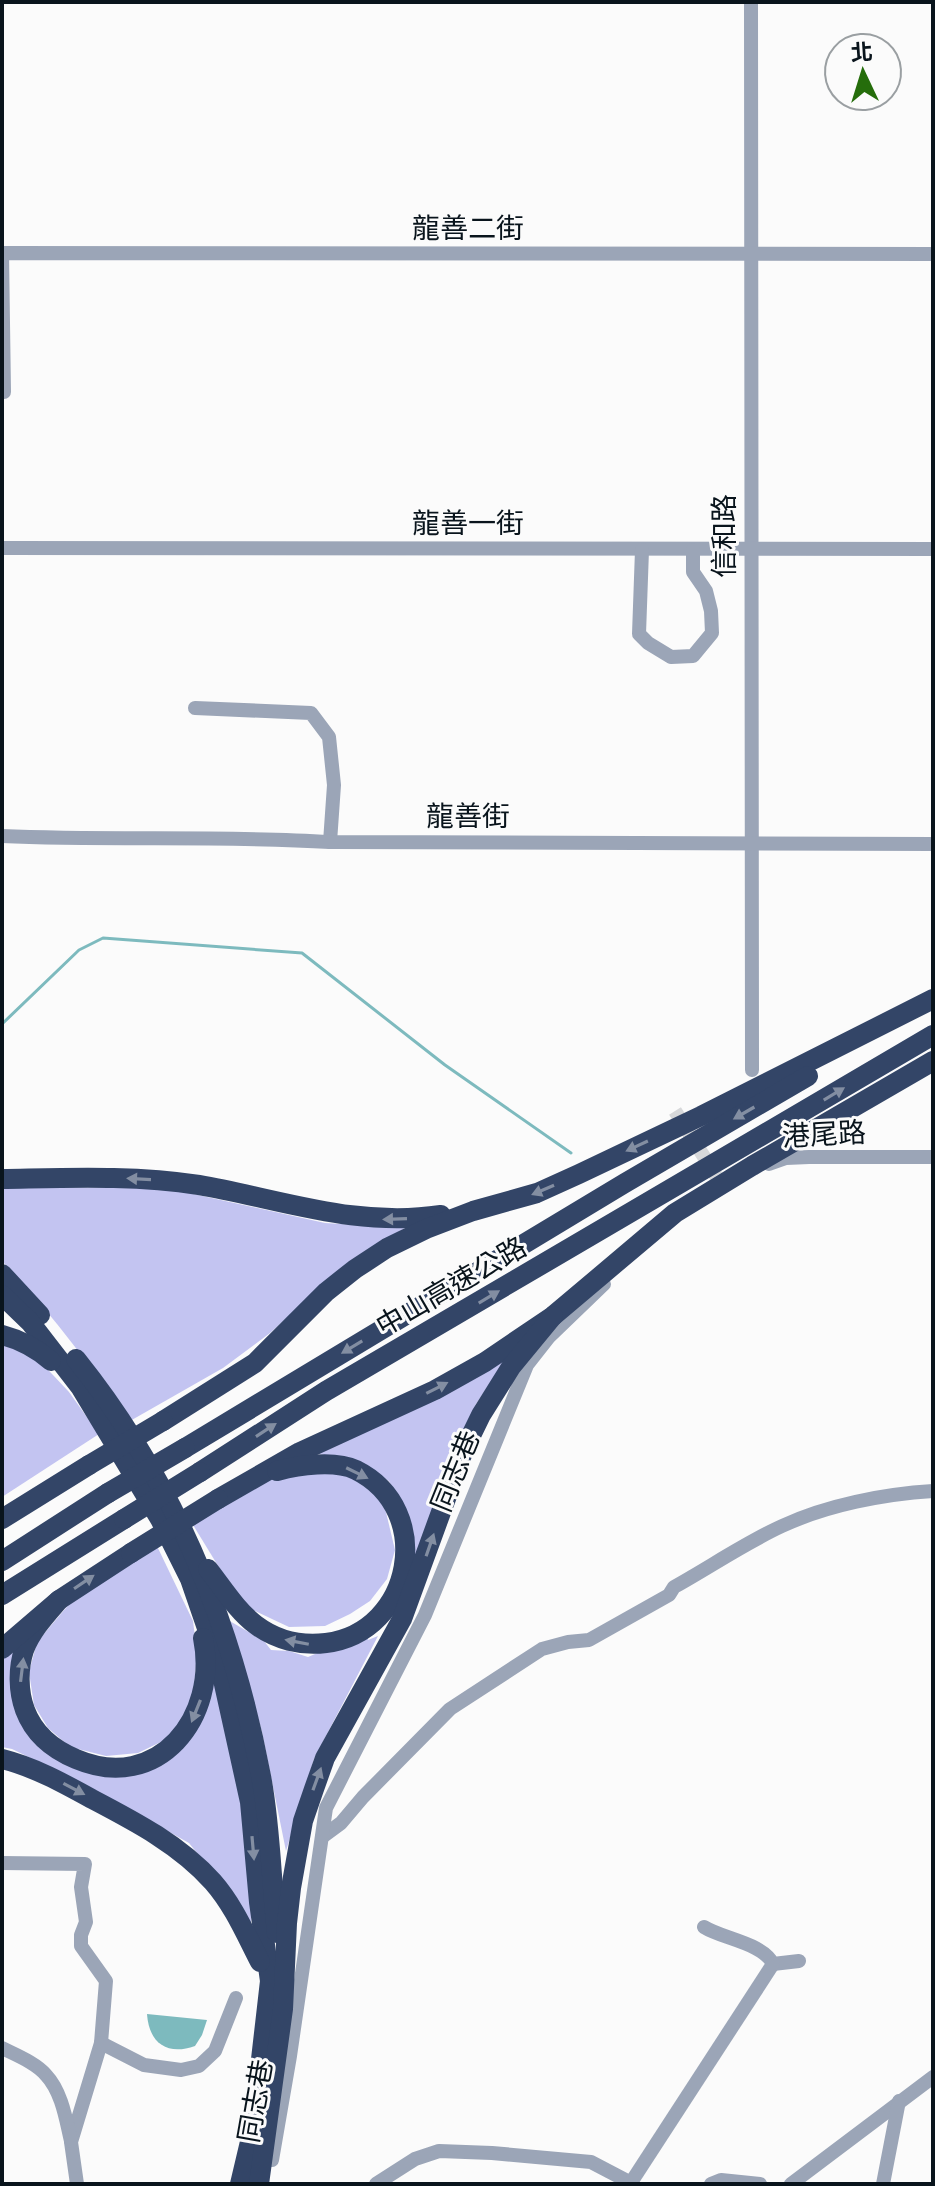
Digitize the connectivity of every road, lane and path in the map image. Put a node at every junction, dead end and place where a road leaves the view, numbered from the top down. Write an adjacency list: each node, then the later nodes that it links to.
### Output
1 (751, 2): 3 (street, 信和路)
2 (2, 253): 3 (street, 龍善二街); 5 (street)
3 (751, 254): 4 (street, 龍善二街); 11 (street, 信和路)
4 (933, 254)
5 (3, 366): 6 (street)
6 (4, 392)
7 (2, 548): 9 (street, 龍善一街)
8 (933, 549): 11 (street, 龍善一街)
9 (642, 550): 10 (street, 龍善一街); 10 (street)
10 (693, 550): 11 (street, 龍善一街)
11 (750, 550): 15 (street, 信和路)
12 (195, 708): 14 (street)
13 (2, 836): 14 (street, 龍善街)
14 (330, 842): 15 (street, 龍善街)
15 (751, 842): 16 (street, 龍善街); 20 (street, 信和路)
16 (933, 844)
17 (933, 1002): 24 (highway, one-way to 24); 36 (highway, 中山高速公路, one-way to 36, bridge)
18 (933, 1035): 38 (highway, 中山高速公路, one-way to 18, bridge)
19 (933, 1061): 27 (highway)
20 (752, 1070)
21 (933, 1157): 23 (street, 港尾路)
22 (2, 1179): 24 (highway, one-way to 22)
23 (725, 1190): 42 (street, 同志巷)
24 (473, 1211): 32 (highway, bridge)
25 (2, 1274): 35 (highway)
26 (2, 1295): 29 (highway)
27 (553, 1316): 30 (highway, one-way to 27); 47 (highway, one-way to 27)
28 (2, 1335): 29 (highway)
29 (81, 1388): 37 (highway)
30 (254, 1477): 35 (highway, one-way to 35); 39 (highway, one-way to 30, bridge)
31 (933, 1491): 42 (street)
32 (45, 1492): 33 (highway); 34 (highway)
33 (2, 1508)
34 (2, 1519)
35 (193, 1550): 47 (highway)
36 (2, 1561)
37 (190, 1579): 39 (highway, one-way to 39); 47 (highway, one-way to 47)
38 (2, 1595)
39 (59, 1600): 40 (highway)
40 (2, 1649)
41 (2, 1759): 47 (highway, one-way to 47)
42 (322, 1837): 57 (street, 同志巷)
43 (2, 1863): 49 (street)
44 (704, 1927): 46 (street)
45 (799, 1961): 46 (street)
46 (773, 1964): 59 (street)
47 (277, 1987): 55 (highway); 56 (highway)
48 (236, 1998): 49 (street)
49 (101, 2043): 53 (street)
50 (2, 2048): 53 (street)
51 (933, 2077): 52 (street)
52 (899, 2101): 62 (street); 63 (street)
53 (71, 2142): 54 (street)
54 (77, 2184)
55 (240, 2184)
56 (259, 2184)
57 (268, 2184)
58 (376, 2184): 59 (street)
59 (631, 2184)
60 (711, 2184): 61 (street)
61 (760, 2184)
62 (791, 2184)
63 (883, 2184)

